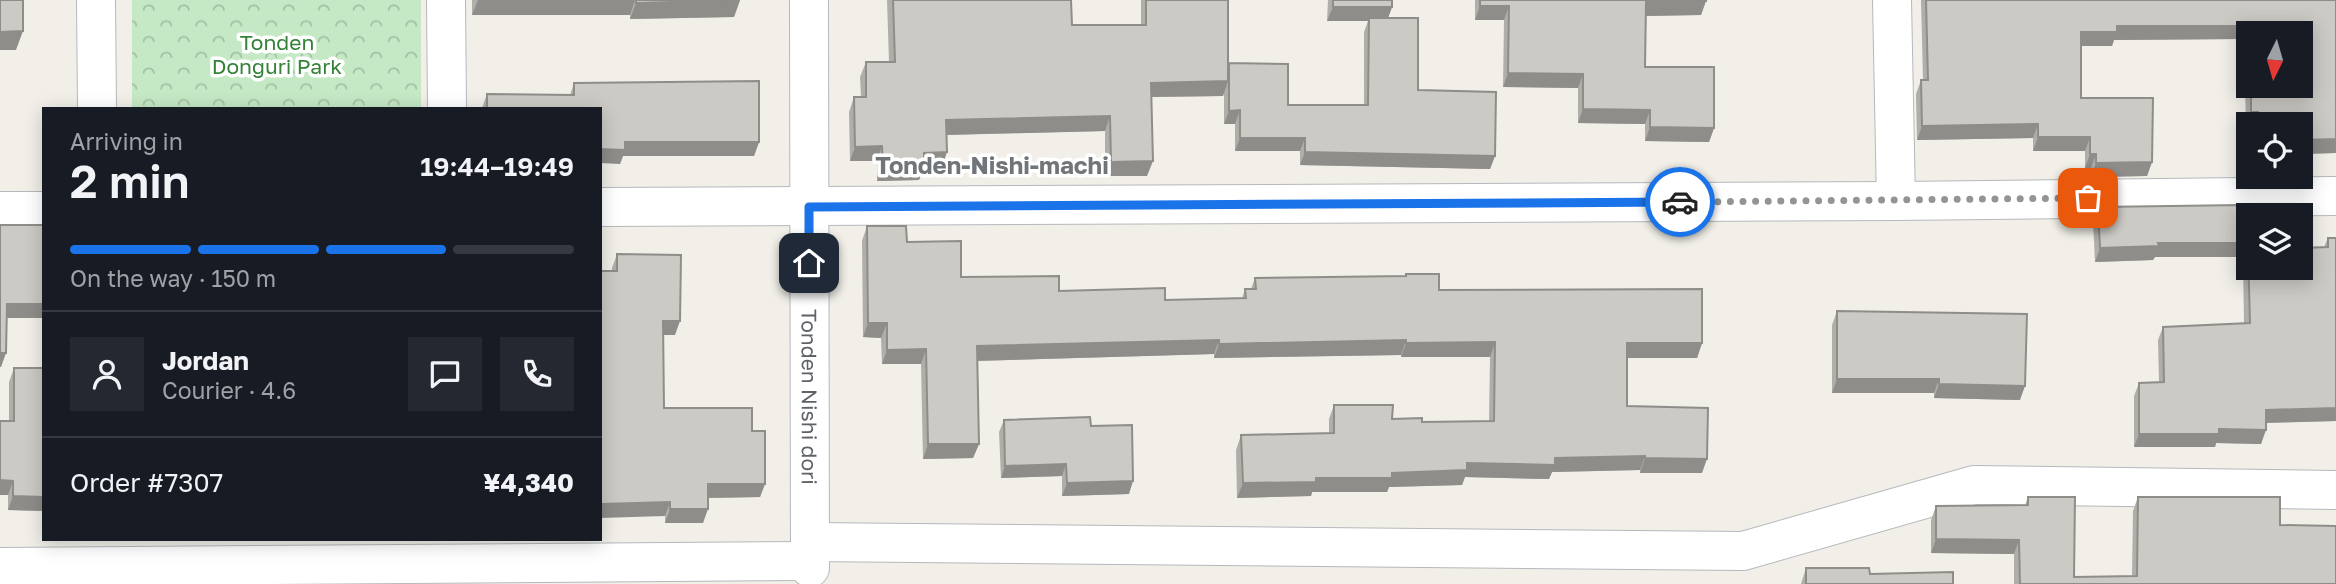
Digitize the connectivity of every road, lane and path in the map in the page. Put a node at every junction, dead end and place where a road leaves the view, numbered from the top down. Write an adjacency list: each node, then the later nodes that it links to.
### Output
1 (96, 0): 5 (street)
2 (446, 0): 6 (street)
3 (809, 0): 10 (street, Tonden Nishi dori)
4 (1892, 0): 8 (street)
5 (97, 107)
6 (447, 107)
7 (2336, 196): 8 (street)
8 (1896, 201): 10 (street)
9 (602, 207): 10 (street)
10 (809, 207): 14 (street, Tonden Nishi dori)
11 (0, 211): 12 (street)
12 (42, 211)
13 (2336, 491): 14 (street)
14 (810, 562): 15 (street)
15 (101, 563): 16 (street)
16 (0, 567)

